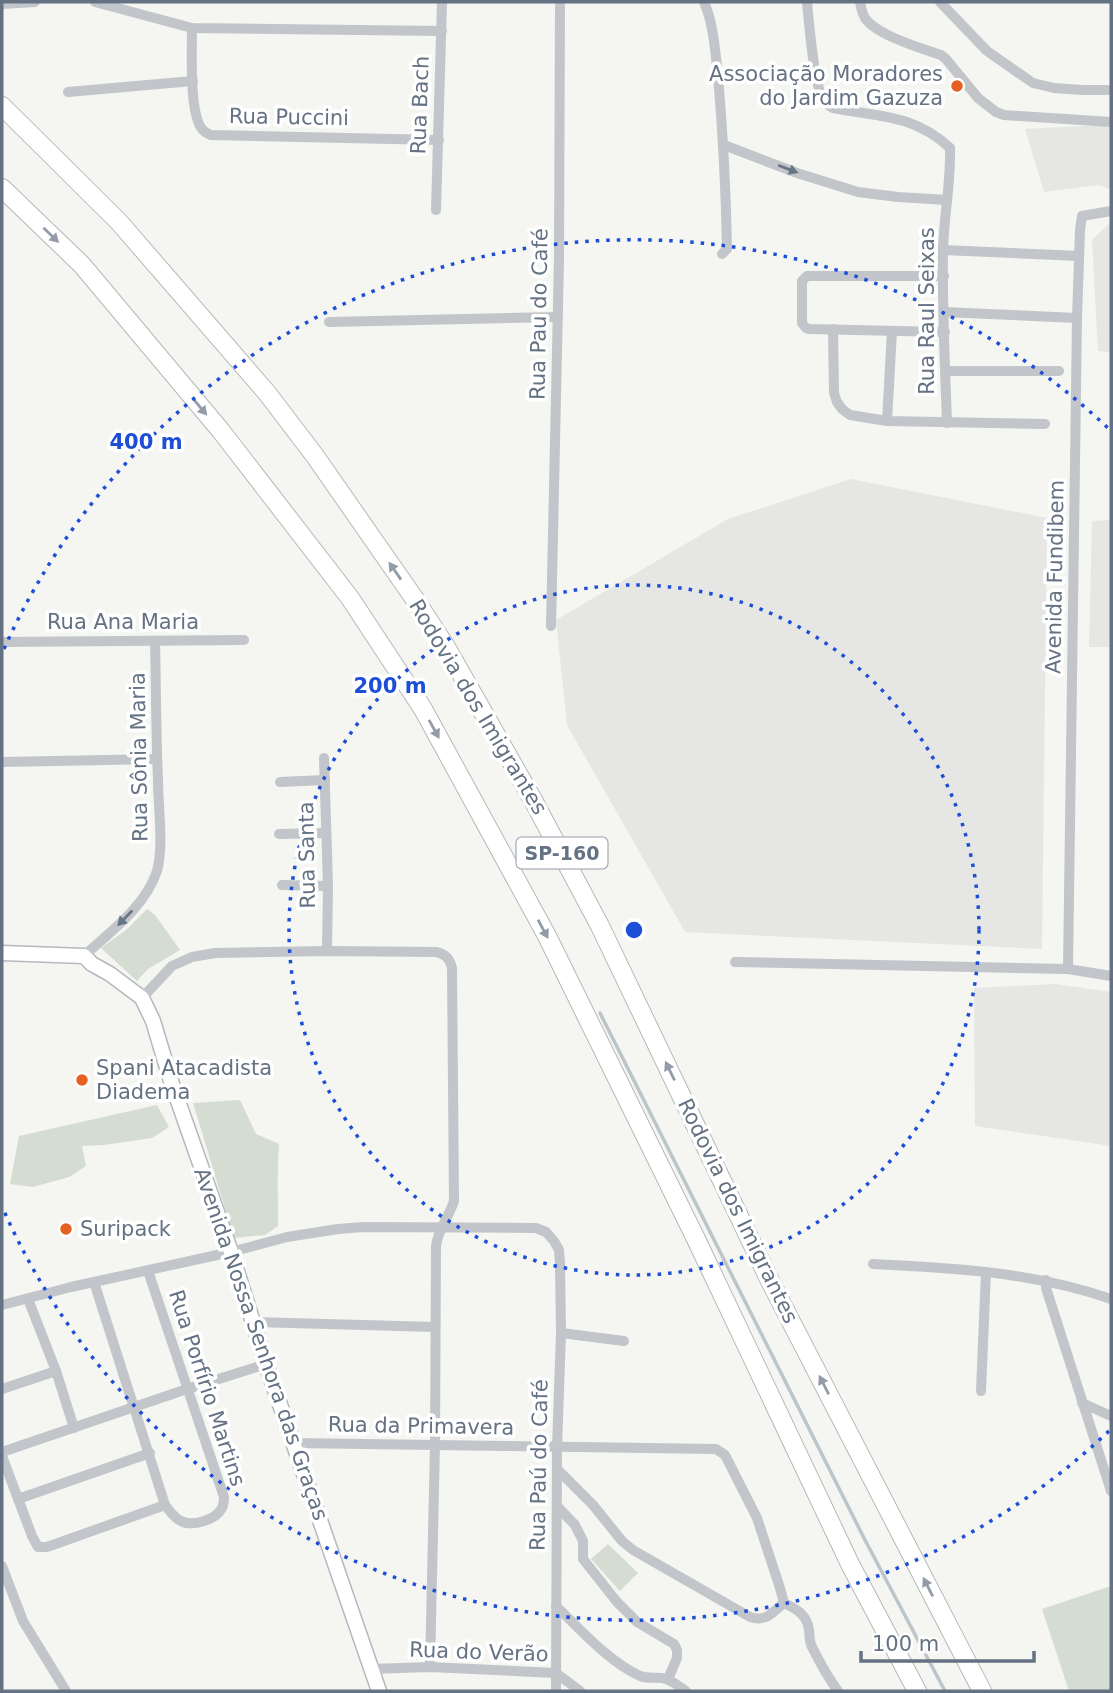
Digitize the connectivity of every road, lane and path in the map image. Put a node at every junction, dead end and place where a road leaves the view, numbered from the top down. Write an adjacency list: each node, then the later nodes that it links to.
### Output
1 (35, 2): 9 (street)
2 (95, 2): 10 (street)
3 (442, 2): 11 (street, Rua Bach)
4 (560, 2): 28 (street, Rua Pau do Café)
5 (704, 2): 18 (street)
6 (807, 2): 20 (street, Rua Raul Seixas)
7 (860, 2): 16 (street)
8 (940, 2): 13 (street)
9 (2, 4)
10 (192, 28): 11 (street); 12 (street, Rua Puccini)
11 (442, 31): 17 (street, Rua Bach)
12 (193, 81): 14 (street); 17 (street, Rua Puccini)
13 (1111, 90)
14 (68, 92)
15 (2, 106): 106 (highway, Rodovia dos Imigrantes / SP-160, one-way to 15)
16 (1111, 122)
17 (439, 140): 21 (street, Rua Bach)
18 (724, 145): 20 (street, one-way to 20); 24 (street)
19 (2, 188): 105 (highway, SP-160, one-way to 105)
20 (947, 200): 23 (street, Rua Raul Seixas)
21 (436, 210)
22 (1111, 211): 25 (street, Avenida Fundibem)
23 (943, 250): 25 (street); 26 (street, Rua Raul Seixas)
24 (722, 254)
25 (1079, 256): 29 (street, Avenida Fundibem)
26 (944, 276): 27 (street, Rua Raul Seixas); 31 (street)
27 (944, 312): 29 (street); 33 (street, Rua Raul Seixas)
28 (558, 317): 30 (street); 39 (street, Rua Pau do Café)
29 (1077, 318): 56 (street, Avenida Fundibem)
30 (329, 322)
31 (833, 330): 32 (street); 36 (street)
32 (892, 331): 33 (street); 36 (street)
33 (945, 331): 34 (street, Rua Raul Seixas)
34 (946, 371): 35 (street); 37 (street, Rua Raul Seixas)
35 (1059, 371)
36 (887, 421): 37 (street)
37 (947, 423): 38 (street)
38 (1045, 424)
39 (551, 626)
40 (244, 640): 41 (street, Rua Ana Maria)
41 (155, 641): 42 (street, Rua Ana Maria); 44 (street, Rua Sônia Maria)
42 (2, 642)
43 (324, 758): 46 (street, Rua Santa)
44 (157, 759): 45 (street); 54 (street, Rua Sônia Maria, one-way to 54)
45 (2, 762)
46 (325, 780): 47 (street); 48 (street, Rua Santa)
47 (279, 782)
48 (326, 833): 49 (street); 51 (street, Rua Santa)
49 (279, 834)
50 (282, 885): 51 (street)
51 (328, 886): 52 (street, Rua Santa)
52 (327, 951): 58 (street); 59 (street)
53 (2, 953): 54 (main road)
54 (84, 956): 58 (main road)
55 (735, 962): 56 (street)
56 (1068, 969): 57 (street)
57 (1111, 976)
58 (142, 998): 60 (main road, Avenida Nossa Senhora das Graças)
59 (442, 1228): 60 (street); 70 (street); 71 (street, Rua Paú do Café)
60 (231, 1252): 62 (street); 69 (main road, Avenida Nossa Senhora das Graças)
61 (873, 1264): 63 (street)
62 (148, 1271): 65 (street); 76 (street, Rua Porfírio Martins)
63 (986, 1272): 64 (street); 77 (street)
64 (1046, 1280): 67 (street); 78 (street)
65 (94, 1282): 66 (street); 79 (street)
66 (28, 1299): 68 (street); 74 (street)
67 (1111, 1299)
68 (2, 1305)
69 (253, 1322): 70 (street); 73 (main road, Avenida Nossa Senhora das Graças)
70 (435, 1327): 83 (street)
71 (561, 1332): 72 (street); 84 (street, Rua Paú do Café)
72 (624, 1341)
73 (266, 1364): 76 (street); 82 (main road, Avenida Nossa Senhora das Graças)
74 (56, 1371): 75 (street); 81 (street)
75 (2, 1389)
76 (187, 1389): 79 (street); 90 (street, Rua Porfírio Martins)
77 (981, 1391)
78 (1082, 1403): 80 (street); 88 (street)
79 (134, 1407): 81 (street); 85 (street)
80 (1111, 1416)
81 (74, 1428): 86 (street)
82 (293, 1444): 83 (street, Rua da Primavera); 96 (main road, Avenida Nossa Senhora das Graças)
83 (435, 1444): 84 (street, Rua da Primavera); 95 (street)
84 (556, 1448): 87 (street, Rua Paú do Café); 93 (street, Rua da Primavera)
85 (150, 1453): 89 (street); 90 (street)
86 (2, 1454): 89 (street)
87 (557, 1469): 91 (street, Rua Paú do Café); 93 (street)
88 (1111, 1492)
89 (18, 1499): 90 (street)
90 (165, 1505)
91 (557, 1506): 94 (street, Rua Paú do Café); 98 (street)
92 (2, 1566): 99 (street)
93 (783, 1603): 104 (street)
94 (556, 1606): 97 (street, Rua Paú do Café); 98 (street, Rua do Verão)
95 (430, 1667): 96 (street, Rua do Verão); 97 (street, Rua do Verão)
96 (371, 1669): 100 (main road, Avenida Nossa Senhora das Graças)
97 (556, 1673): 101 (street, Rua Paú do Café); 102 (street, Rua do Verão)
98 (668, 1679): 103 (street, Rua do Verão)
99 (66, 1691)
100 (379, 1691)
101 (556, 1691)
102 (580, 1691)
103 (686, 1691)
104 (838, 1691)
105 (917, 1691)
106 (982, 1691)

